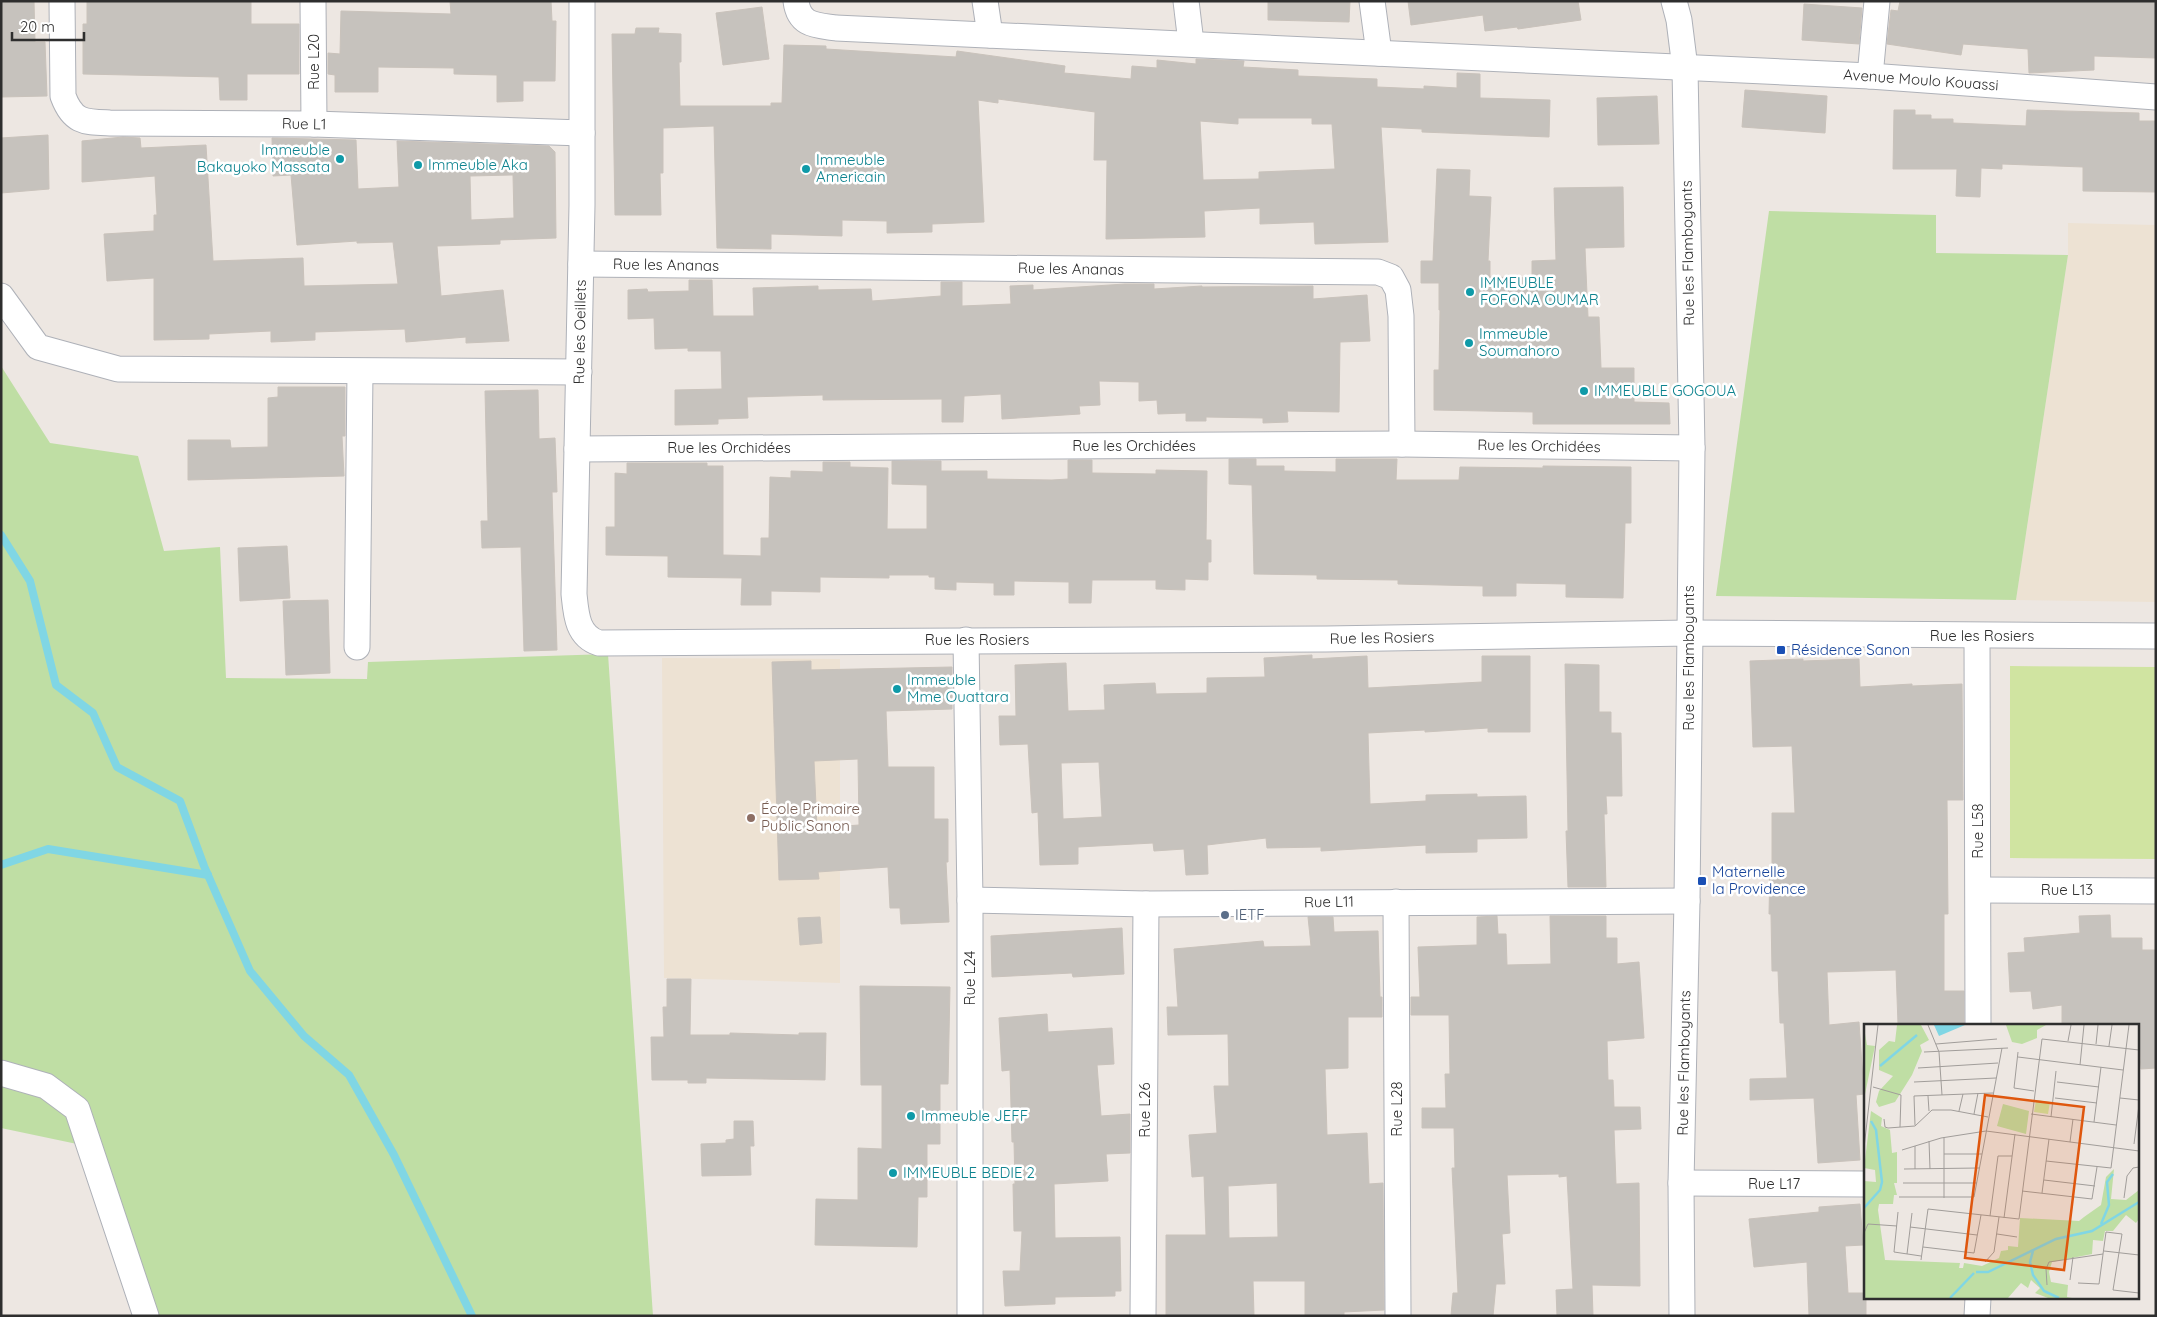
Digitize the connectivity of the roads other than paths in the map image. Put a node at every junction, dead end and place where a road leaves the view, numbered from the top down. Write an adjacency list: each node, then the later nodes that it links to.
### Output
1 (62, 1): 16 (street, Rue L1)
2 (313, 1): 16 (street, Rue L20)
3 (582, 1): 17 (street, Rue les Oeillets)
4 (796, 1): 10 (street, Avenue Moulo Kouassi)
5 (985, 1): 10 (street)
6 (1186, 1): 11 (street)
7 (1372, 1): 12 (street)
8 (1674, 1): 13 (street, Rue les Flamboyants)
9 (1877, 1): 14 (street)
10 (990, 35): 11 (street, Avenue Moulo Kouassi)
11 (1191, 42): 12 (street, Avenue Moulo Kouassi)
12 (1379, 53): 13 (street, Avenue Moulo Kouassi)
13 (1685, 68): 14 (street, Avenue Moulo Kouassi); 23 (street, Rue les Flamboyants)
14 (1870, 76): 15 (street, Avenue Moulo Kouassi)
15 (2156, 97)
16 (314, 124): 17 (street, Rue L1)
17 (582, 133): 18 (street, Rue les Oeillets)
18 (581, 264): 21 (street, Rue les Oeillets); 22 (street, Rue les Ananas)
19 (1, 296): 20 (street)
20 (360, 372): 21 (street); 30 (street)
21 (580, 372): 24 (street, Rue les Oeillets)
22 (1402, 444): 23 (street, Rue les Orchidées); 24 (street, Rue les Orchidées)
23 (1692, 448): 25 (street, Rue les Flamboyants)
24 (577, 449): 29 (street, Rue les Oeillets)
25 (1689, 633): 26 (street, Rue les Rosiers); 28 (street, Rue les Rosiers); 34 (street, Rue les Flamboyants)
26 (1977, 636): 27 (street, Rue les Rosiers); 31 (street, Rue L58)
27 (2156, 636)
28 (966, 640): 29 (street, Rue les Rosiers); 33 (street, Rue L24)
29 (607, 642)
30 (357, 647)
31 (1979, 890): 32 (street, Rue L13); 37 (street, Rue L58)
32 (2156, 891)
33 (970, 900): 36 (street, Rue L11); 43 (street, Rue L24)
34 (1688, 901): 35 (street, Rue L11); 39 (street, Rue les Flamboyants)
35 (1396, 902): 36 (street, Rue L11); 45 (street, Rue L28)
36 (1146, 904): 44 (street, Rue L26)
37 (1978, 1024)
38 (1, 1073): 42 (street)
39 (1682, 1184): 40 (street, Rue L17); 46 (street, Rue les Flamboyants)
40 (1864, 1184)
41 (1978, 1300): 47 (street)
42 (146, 1316)
43 (970, 1316)
44 (1144, 1316)
45 (1398, 1316)
46 (1682, 1316)
47 (1978, 1316)

